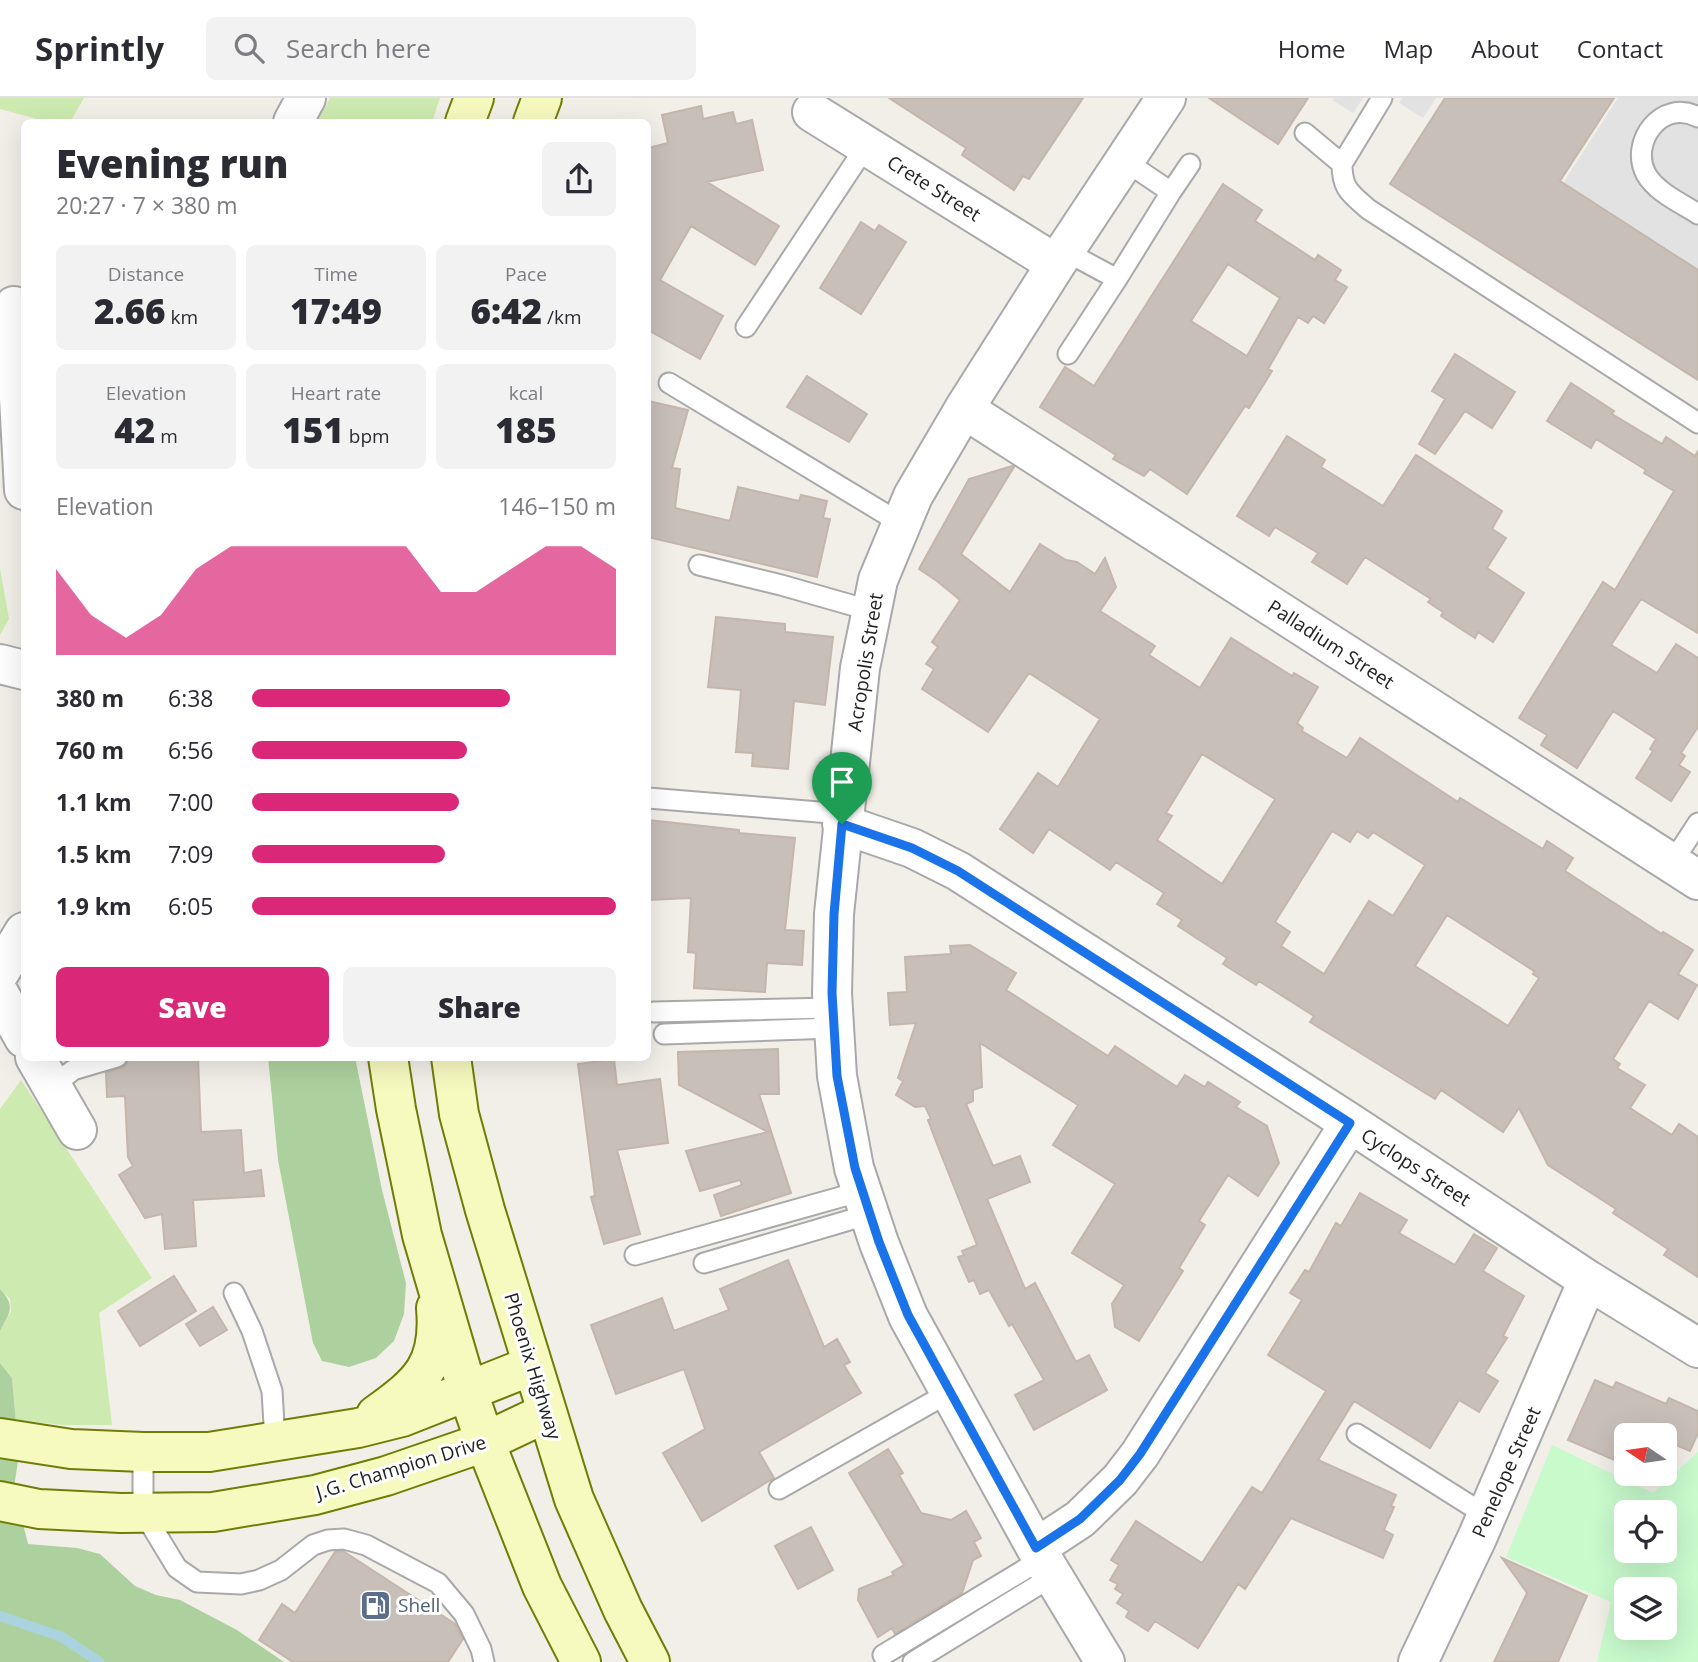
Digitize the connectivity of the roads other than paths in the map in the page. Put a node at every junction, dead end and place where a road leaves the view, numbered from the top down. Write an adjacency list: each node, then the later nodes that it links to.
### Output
1 (306, 98): 8 (street)
2 (474, 98): 9 (main road)
3 (542, 98): 10 (main road)
4 (1166, 98): 13 (street, Acropolis Street)
5 (1382, 98): 15 (lane)
6 (811, 112): 12 (street, Crete Street)
7 (1698, 117): 17 (lane)
8 (295, 119)
9 (466, 119)
10 (534, 119)
11 (1305, 133): 15 (lane)
12 (866, 146): 18 (street, Crete Street); 21 (lane)
13 (1125, 161): 16 (lane); 18 (street, Acropolis Street)
14 (1190, 164): 16 (lane)
15 (1342, 164): 25 (lane)
16 (1171, 192): 19 (lane)
17 (1698, 214)
18 (1060, 257): 19 (lane); 24 (street, Acropolis Street)
19 (1117, 279): 22 (lane)
20 (13, 305): 26 (street)
21 (746, 327)
22 (1068, 354)
23 (669, 383): 27 (lane)
24 (964, 409): 27 (street, Acropolis Street); 35 (street, Palladium Street)
25 (1698, 424)
26 (21, 440)
27 (902, 524): 29 (street, Acropolis Street)
28 (699, 565): 29 (lane)
29 (872, 611): 33 (street, Acropolis Street)
30 (0, 664): 31 (street)
31 (21, 669)
32 (651, 799): 33 (lane)
33 (843, 819): 40 (street, Acropolis Street); 47 (street, Cyclops Street)
34 (1698, 823): 35 (lane)
35 (1685, 871)
36 (21, 938): 37 (street)
37 (0, 972)
38 (0, 995): 41 (street)
39 (654, 1012): 40 (lane)
40 (833, 1018): 42 (lane); 49 (street, Acropolis Street)
41 (21, 1033)
42 (664, 1034)
43 (103, 1061): 46 (lane)
44 (389, 1061): 51 (main road)
45 (452, 1061): 56 (main road, Phoenix Highway)
46 (43, 1072): 48 (street)
47 (1350, 1123): 53 (street, Cyclops Street); 70 (street)
48 (77, 1130)
49 (866, 1202): 50 (lane); 52 (lane); 57 (street, Acropolis Street)
50 (635, 1255)
51 (430, 1260): 58 (main road); 60 (main road)
52 (704, 1263)
53 (1588, 1280): 55 (street, Cyclops Street); 69 (street, Penelope Street)
54 (234, 1293): 63 (lane)
55 (1698, 1348)
56 (531, 1366): 58 (main road); 59 (main road, Phoenix Highway)
57 (950, 1391): 66 (lane); 70 (street, Acropolis Street)
58 (468, 1392): 60 (main road); 64 (main road)
59 (546, 1413): 64 (main road, J.G. Champion Drive); 74 (main road, Phoenix Highway)
60 (358, 1428): 63 (main road)
61 (1357, 1434): 69 (lane)
62 (0, 1437): 65 (main road)
63 (275, 1441): 65 (main road)
64 (485, 1442): 68 (main road, J.G. Champion Drive); 73 (main road)
65 (143, 1452): 68 (lane)
66 (779, 1489)
67 (0, 1501): 68 (main road, J.G. Champion Drive)
68 (143, 1512): 72 (lane)
69 (1487, 1516): 77 (street, Penelope Street)
70 (1044, 1561): 71 (lane); 75 (lane); 76 (street, Acropolis Street)
71 (883, 1655)
72 (484, 1662)
73 (581, 1662)
74 (650, 1662)
75 (913, 1662)
76 (1105, 1662)
77 (1418, 1662)

